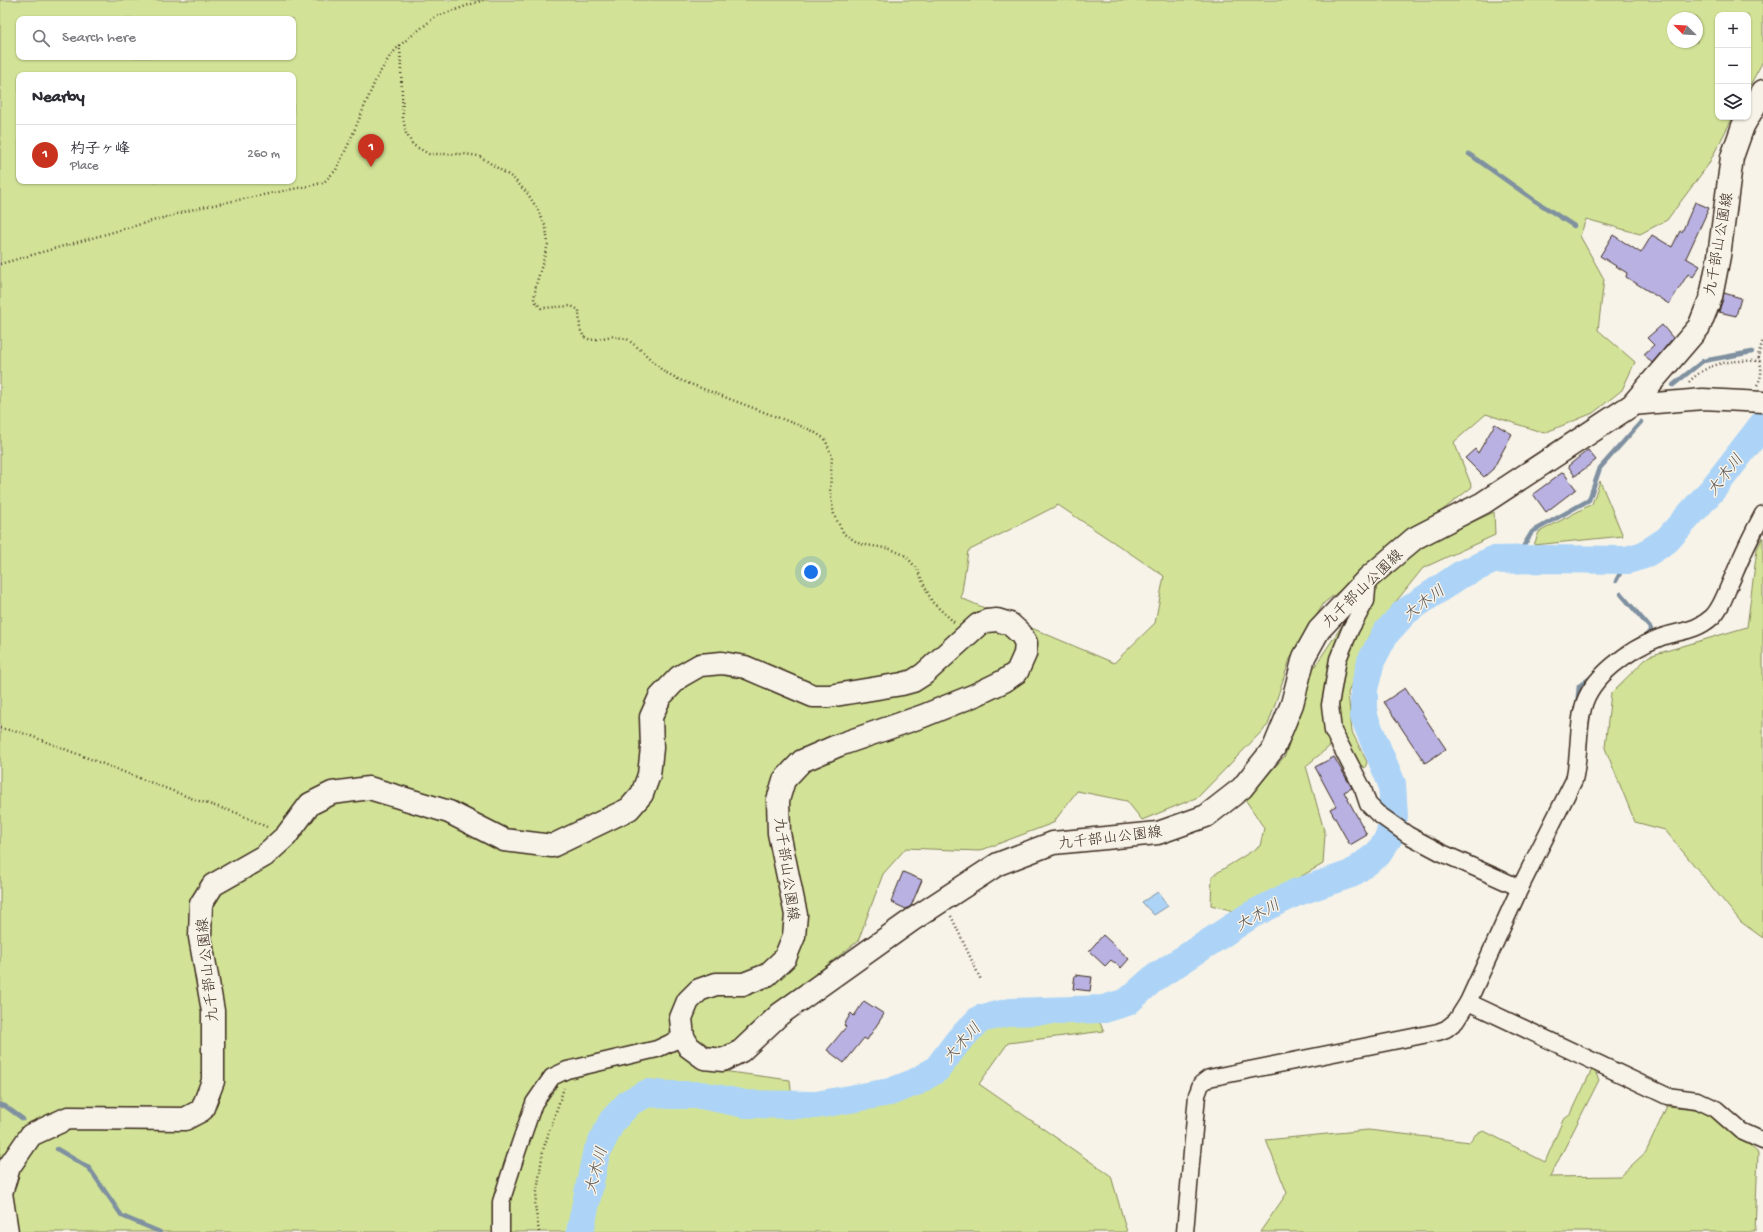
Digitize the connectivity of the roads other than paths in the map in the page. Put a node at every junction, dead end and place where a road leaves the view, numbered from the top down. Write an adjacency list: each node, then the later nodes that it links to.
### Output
1 (1763, 91): 3 (main road, 九千部山公園線)
2 (1755, 401): 3 (street)
3 (1632, 405): 5 (main road, 九千部山公園線)
4 (1763, 514): 6 (street)
5 (1368, 578): 6 (street); 8 (main road, 九千部山公園線)
6 (1520, 888): 7 (street)
7 (1468, 1002): 9 (street); 12 (street)
8 (683, 1037): 10 (main road, 九千部山公園線); 11 (street)
9 (1763, 1141)
10 (8, 1232)
11 (501, 1232)
12 (1185, 1232)

